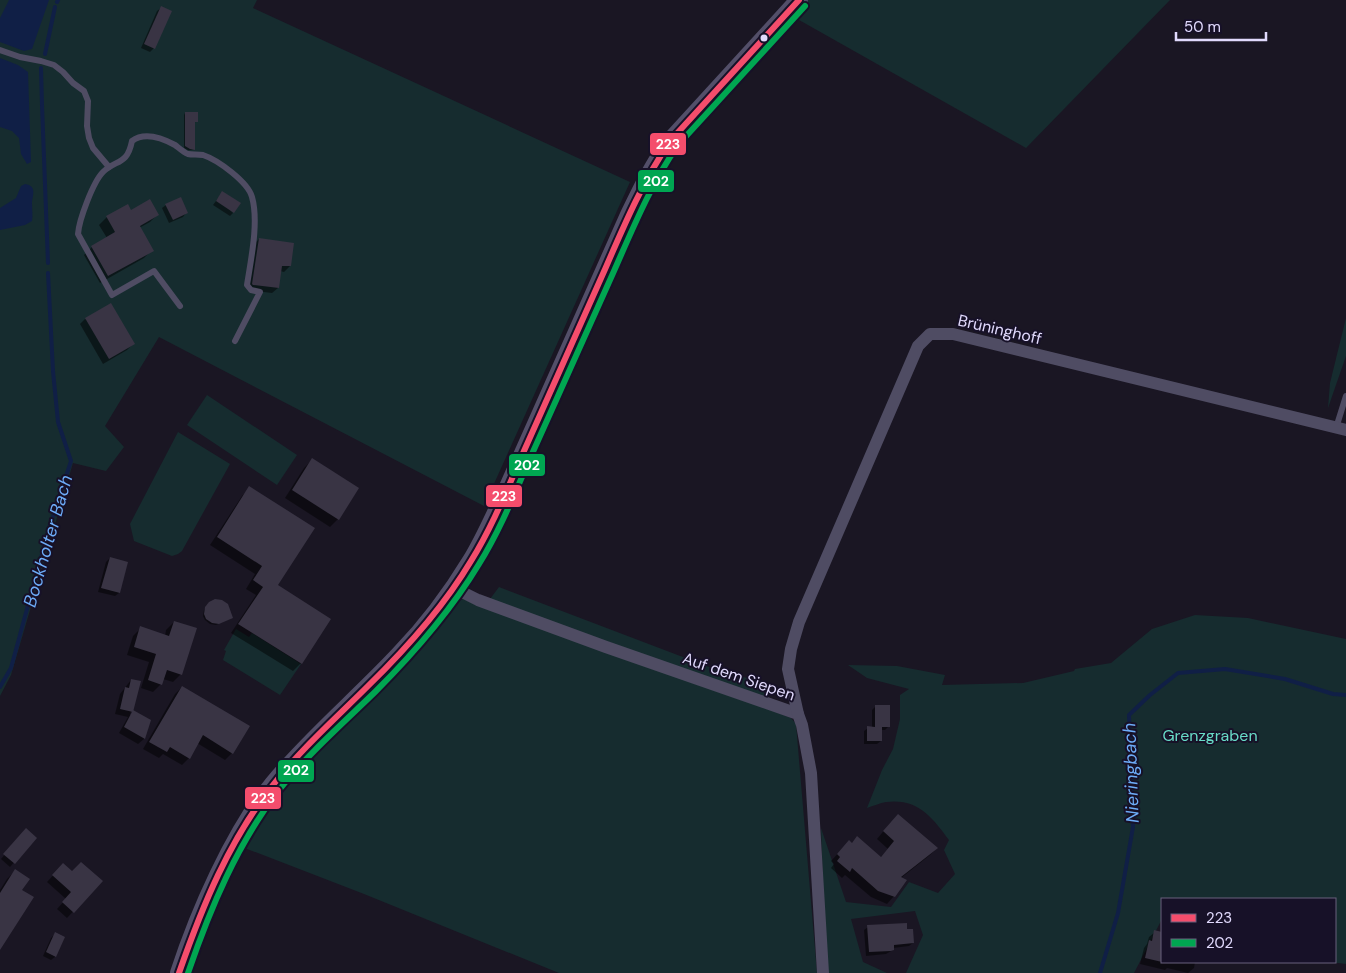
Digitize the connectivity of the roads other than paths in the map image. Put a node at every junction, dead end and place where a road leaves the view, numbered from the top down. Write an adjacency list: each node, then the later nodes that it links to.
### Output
1 (799, 0): 8 (street)
2 (0, 50): 3 (lane)
3 (109, 167): 4 (lane); 5 (lane)
4 (180, 306)
5 (235, 341)
6 (1346, 396): 7 (lane)
7 (1341, 429): 9 (street, Brüninghoff)
8 (454, 588): 9 (street, Auf dem Siepen); 10 (street)
9 (798, 714): 11 (street, Auf dem Siepen)
10 (179, 973)
11 (823, 973)

